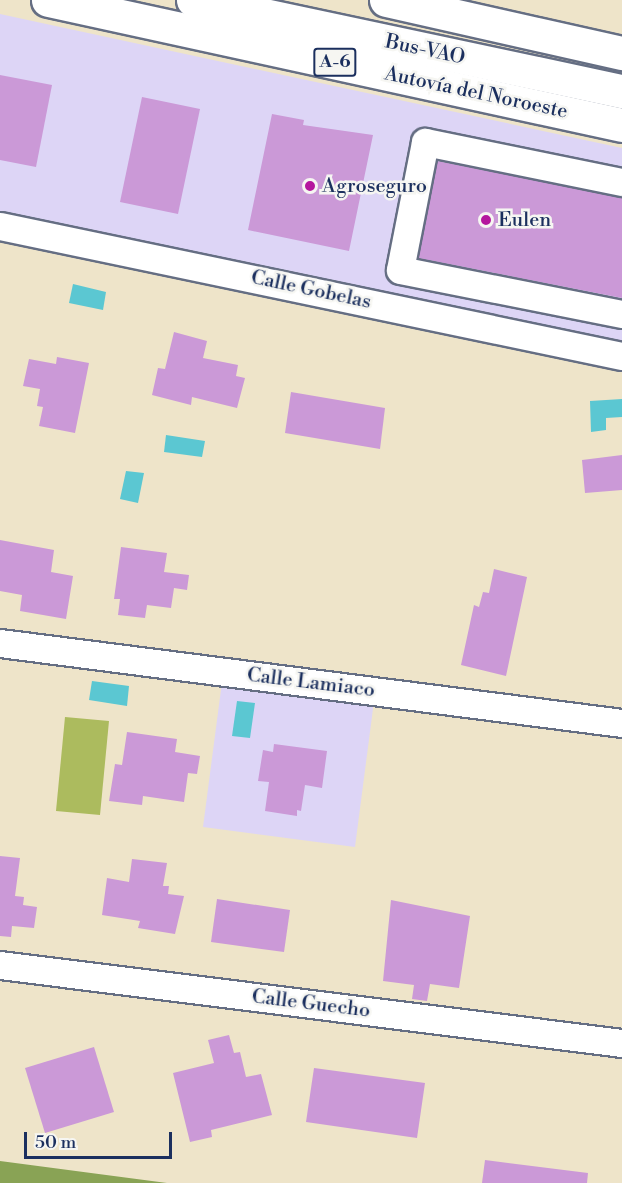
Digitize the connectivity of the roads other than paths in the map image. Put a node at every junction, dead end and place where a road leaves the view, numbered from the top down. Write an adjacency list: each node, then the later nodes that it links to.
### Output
1 (48, 0): 6 (highway, Autovía del Noroeste / A-6)
2 (193, 0): 5 (highway, Bus-VAO)
3 (386, 0): 4 (highway)
4 (622, 53)
5 (622, 91)
6 (622, 124)
7 (622, 182): 9 (street)
8 (0, 225): 11 (street, Calle Gobelas)
9 (550, 301): 10 (street); 11 (street)
10 (622, 314)
11 (543, 339): 12 (street, Calle Gobelas)
12 (622, 356)
13 (0, 643): 14 (street, Calle Lamiaco)
14 (622, 723)
15 (0, 964): 16 (street, Calle Guecho)
16 (622, 1043)

